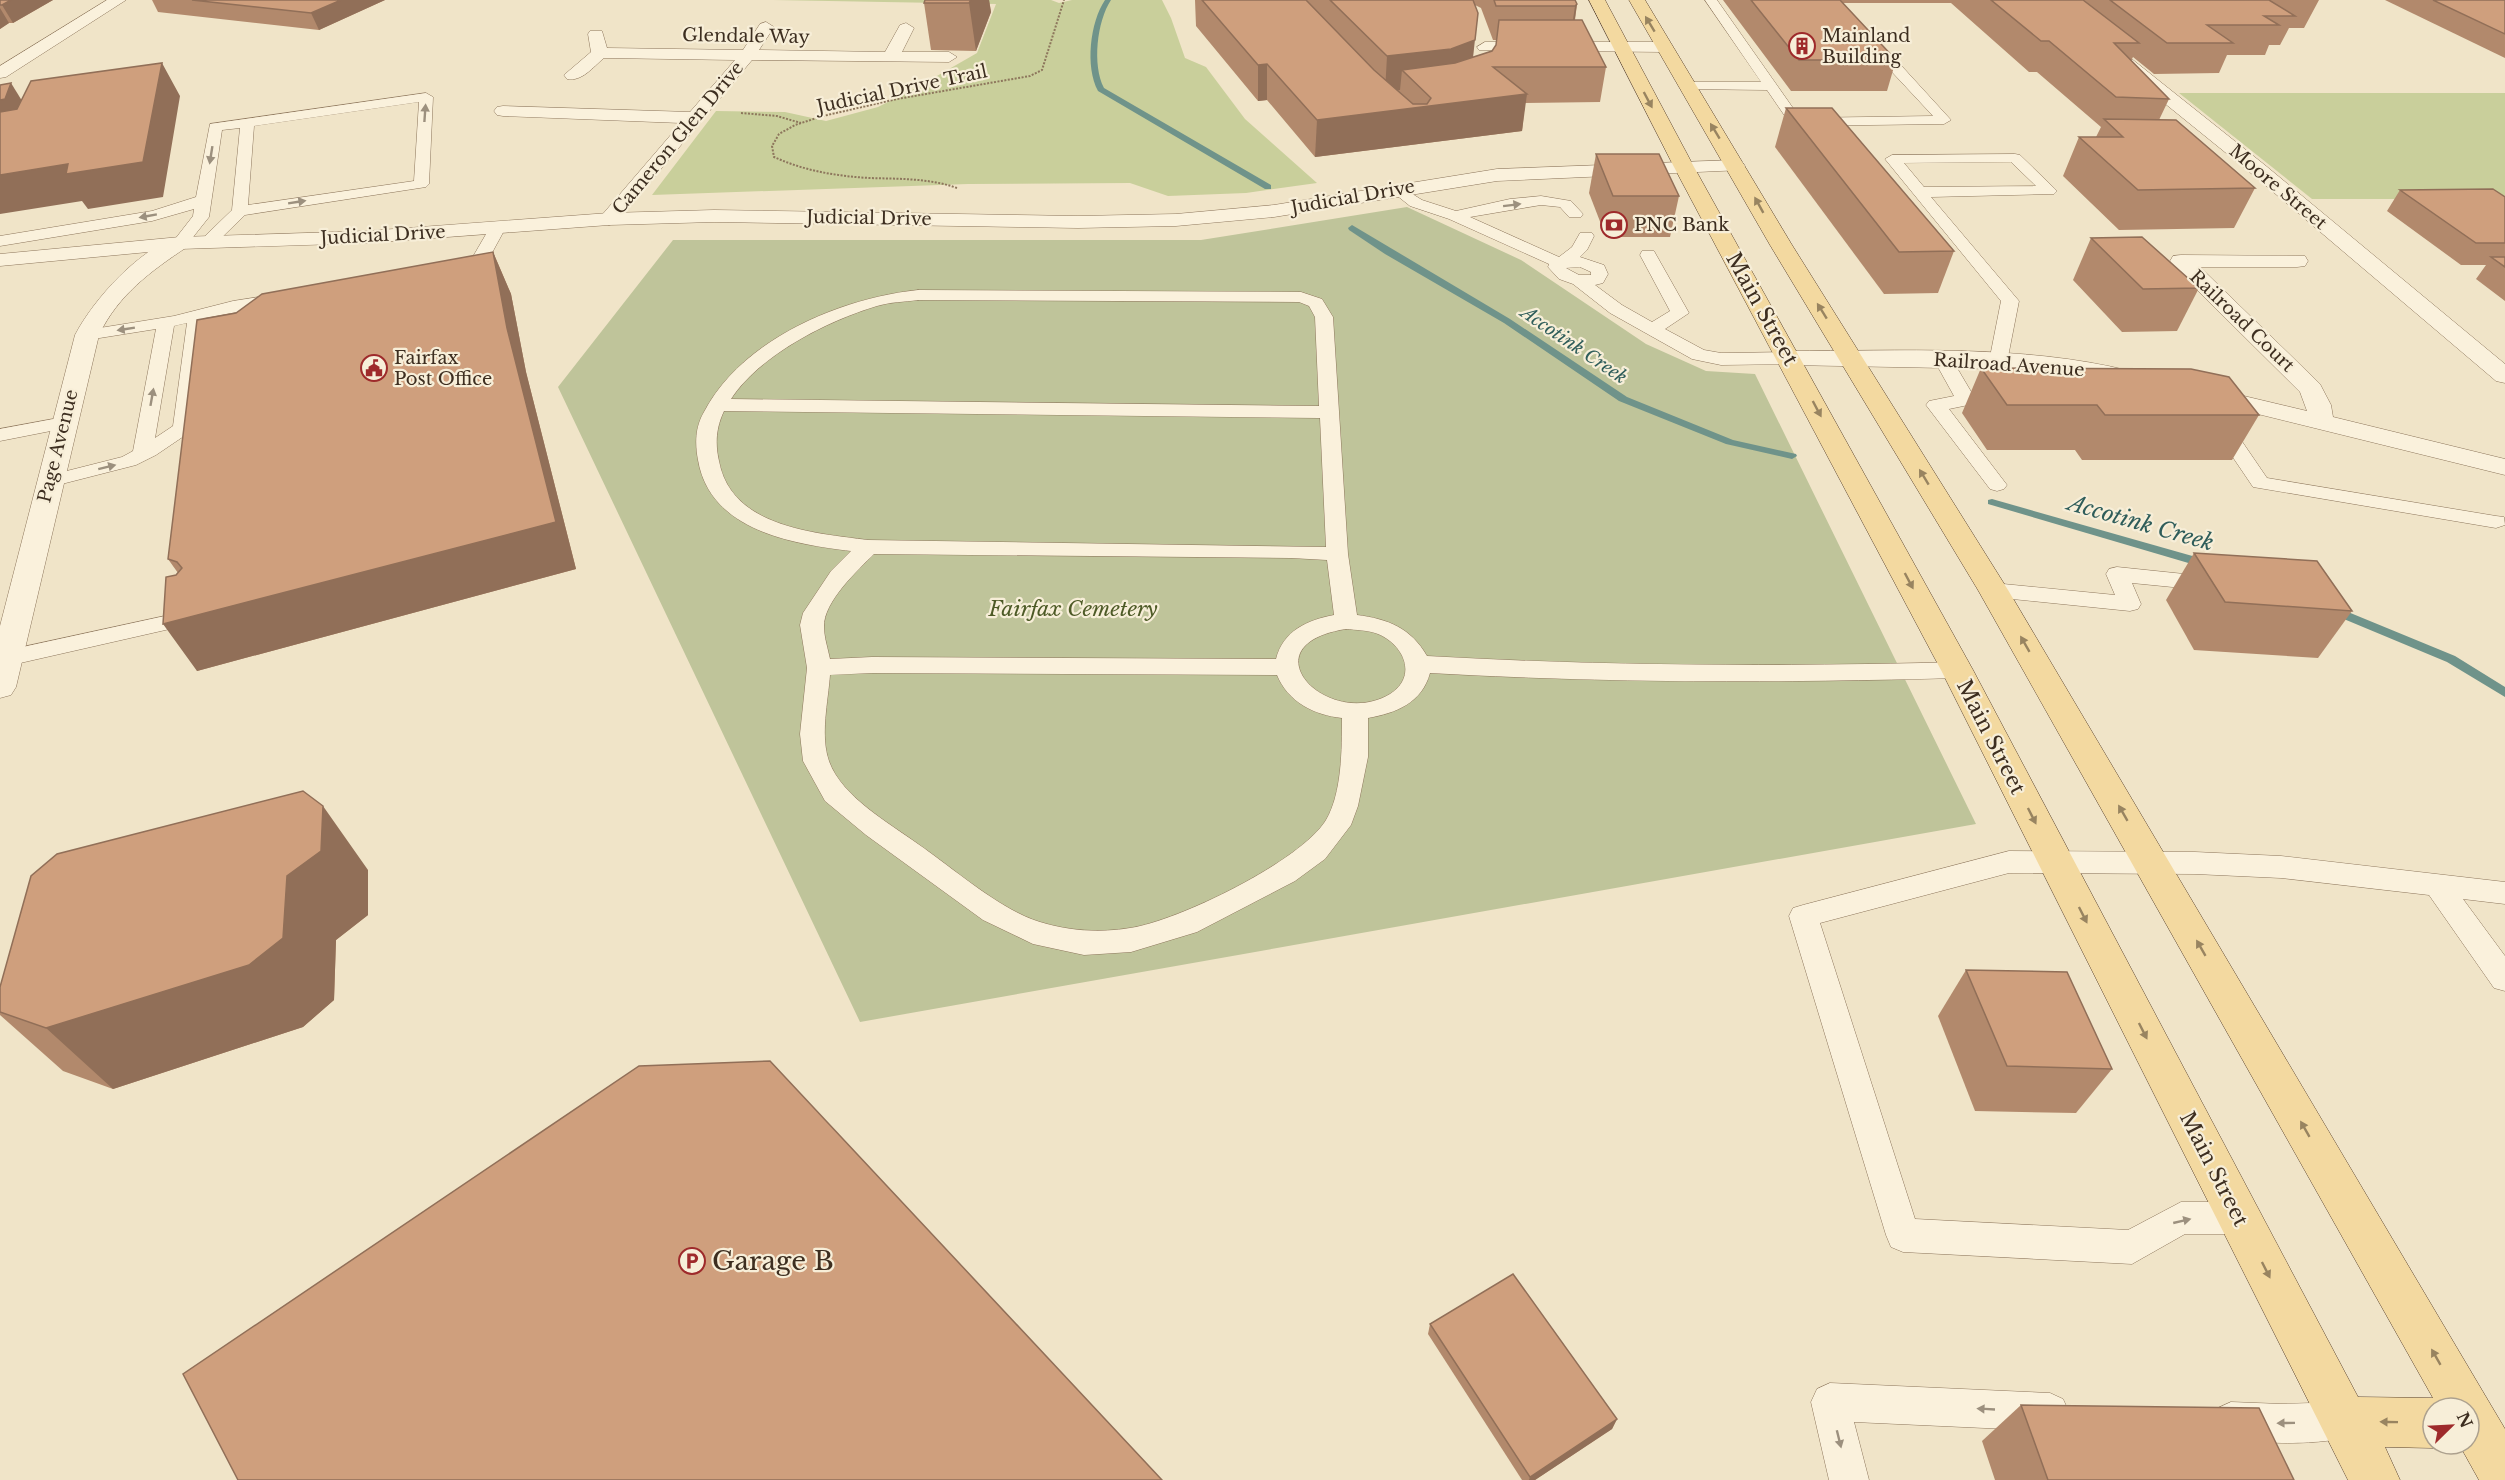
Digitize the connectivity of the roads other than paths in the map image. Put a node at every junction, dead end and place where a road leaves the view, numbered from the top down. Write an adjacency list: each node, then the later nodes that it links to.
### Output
1 (118, 0): 19 (street)
2 (1597, 0): 11 (main road, Main Street)
3 (1637, 0): 10 (main road, one-way to 3)
4 (1711, 0): 22 (lane)
5 (766, 27): 15 (street, Cameron Glen Drive)
6 (906, 28): 16 (street)
7 (1478, 28): 9 (street)
8 (596, 33): 13 (street)
9 (1485, 47): 11 (street); 18 (street)
10 (1664, 47): 11 (street); 21 (main road)
11 (1621, 48): 27 (main road, Main Street, one-way to 27)
12 (2110, 50): 55 (street, Moore Street)
13 (600, 53): 15 (street, Glendale Way); 20 (street)
14 (1883, 54): 22 (lane)
15 (747, 56): 16 (street, Glendale Way); 24 (street, Cameron Glen Drive)
16 (891, 57): 17 (street, Glendale Way)
17 (949, 57)
18 (1484, 67)
19 (0, 73)
20 (573, 75)
21 (1688, 86): 22 (lane); 26 (main road, one-way to 21)
22 (1772, 86)
23 (503, 111): 24 (street)
24 (696, 115): 35 (street, Cameron Glen Drive)
25 (248, 123): 31 (lane, one-way to 31); 32 (lane); 32 (lane, one-way to 25)
26 (1736, 166): 27 (street, Judicial Drive); 52 (main road, one-way to 26)
27 (1684, 167): 28 (street, Judicial Drive); 51 (main road, Main Street)
28 (1425, 185): 29 (street, Judicial Drive); 34 (lane)
29 (1398, 190): 34 (lane); 35 (street, Judicial Drive)
30 (1919, 192): 30 (lane); 54 (lane)
31 (204, 200): 38 (lane, one-way to 38); 40 (lane)
32 (240, 211): 39 (lane)
33 (1575, 214): 34 (lane, one-way to 33)
34 (1455, 216): 44 (lane)
35 (609, 219): 36 (street, Judicial Drive)
36 (497, 229): 39 (street, Judicial Drive); 45 (lane)
37 (1586, 236): 44 (lane)
38 (0, 241)
39 (208, 242): 40 (street, Judicial Drive)
40 (180, 243): 42 (street, Judicial Drive); 50 (street, Page Avenue)
41 (1648, 255): 49 (lane)
42 (0, 260)
43 (2297, 261): 61 (street, Railroad Court)
44 (1560, 263): 49 (lane)
45 (457, 288)
46 (297, 297): 47 (lane)
47 (197, 314): 48 (lane); 64 (lane)
48 (166, 322): 50 (lane, one-way to 50); 64 (lane, one-way to 48)
49 (1651, 330): 51 (lane)
50 (87, 335): 62 (street, Page Avenue)
51 (1790, 357): 52 (street, Railroad Avenue); 79 (main road, Main Street, one-way to 79)
52 (1852, 358): 53 (street, Railroad Avenue); 72 (main road, one-way to 52)
53 (1943, 360): 54 (street, Railroad Avenue); 67 (lane)
54 (1998, 362): 56 (street, Railroad Avenue)
55 (2505, 376)
56 (2133, 388)
57 (2186, 390): 61 (street)
58 (718, 405): 59 (lane); 59 (lane); 69 (lane)
59 (1329, 412): 70 (lane)
60 (2204, 414): 68 (lane)
61 (2321, 420): 65 (street)
62 (64, 423): 63 (lane); 66 (street, Page Avenue)
63 (0, 435)
64 (142, 455): 66 (lane, one-way to 64)
65 (2505, 467)
66 (50, 481): 75 (street, Page Avenue)
67 (1997, 486)
68 (2496, 522)
69 (868, 547): 70 (lane); 78 (lane)
70 (1337, 554): 74 (lane)
71 (2220, 584): 72 (lane)
72 (1993, 590): 83 (main road, one-way to 72)
73 (200, 615): 75 (lane)
74 (1346, 621): 76 (lane); 77 (lane)
75 (7, 658): 80 (street, Page Avenue)
76 (1419, 664): 79 (lane); 81 (lane)
77 (1286, 667): 78 (lane); 81 (lane)
78 (819, 668): 81 (lane)
79 (1957, 670): 82 (main road, Main Street, one-way to 82)
80 (0, 687)
81 (1355, 711)
82 (2056, 862): 83 (lane); 87 (main road, Main Street, one-way to 87); 87 (lane, one-way to 87)
83 (2152, 863): 84 (lane); 88 (main road, one-way to 83)
84 (2436, 885): 85 (lane); 86 (lane)
85 (2505, 893)
86 (2505, 979)
87 (2240, 1218): 92 (main road, Main Street, one-way to 92)
88 (2450, 1396)
89 (2079, 1414): 95 (lane, one-way to 95)
90 (2198, 1419): 92 (lane, one-way to 90)
91 (2421, 1419): 92 (main road, one-way to 92)
92 (2344, 1421): 96 (main road, Main Street)
93 (2481, 1444): 94 (main road)
94 (2505, 1477)
95 (1849, 1480)
96 (2375, 1480)

